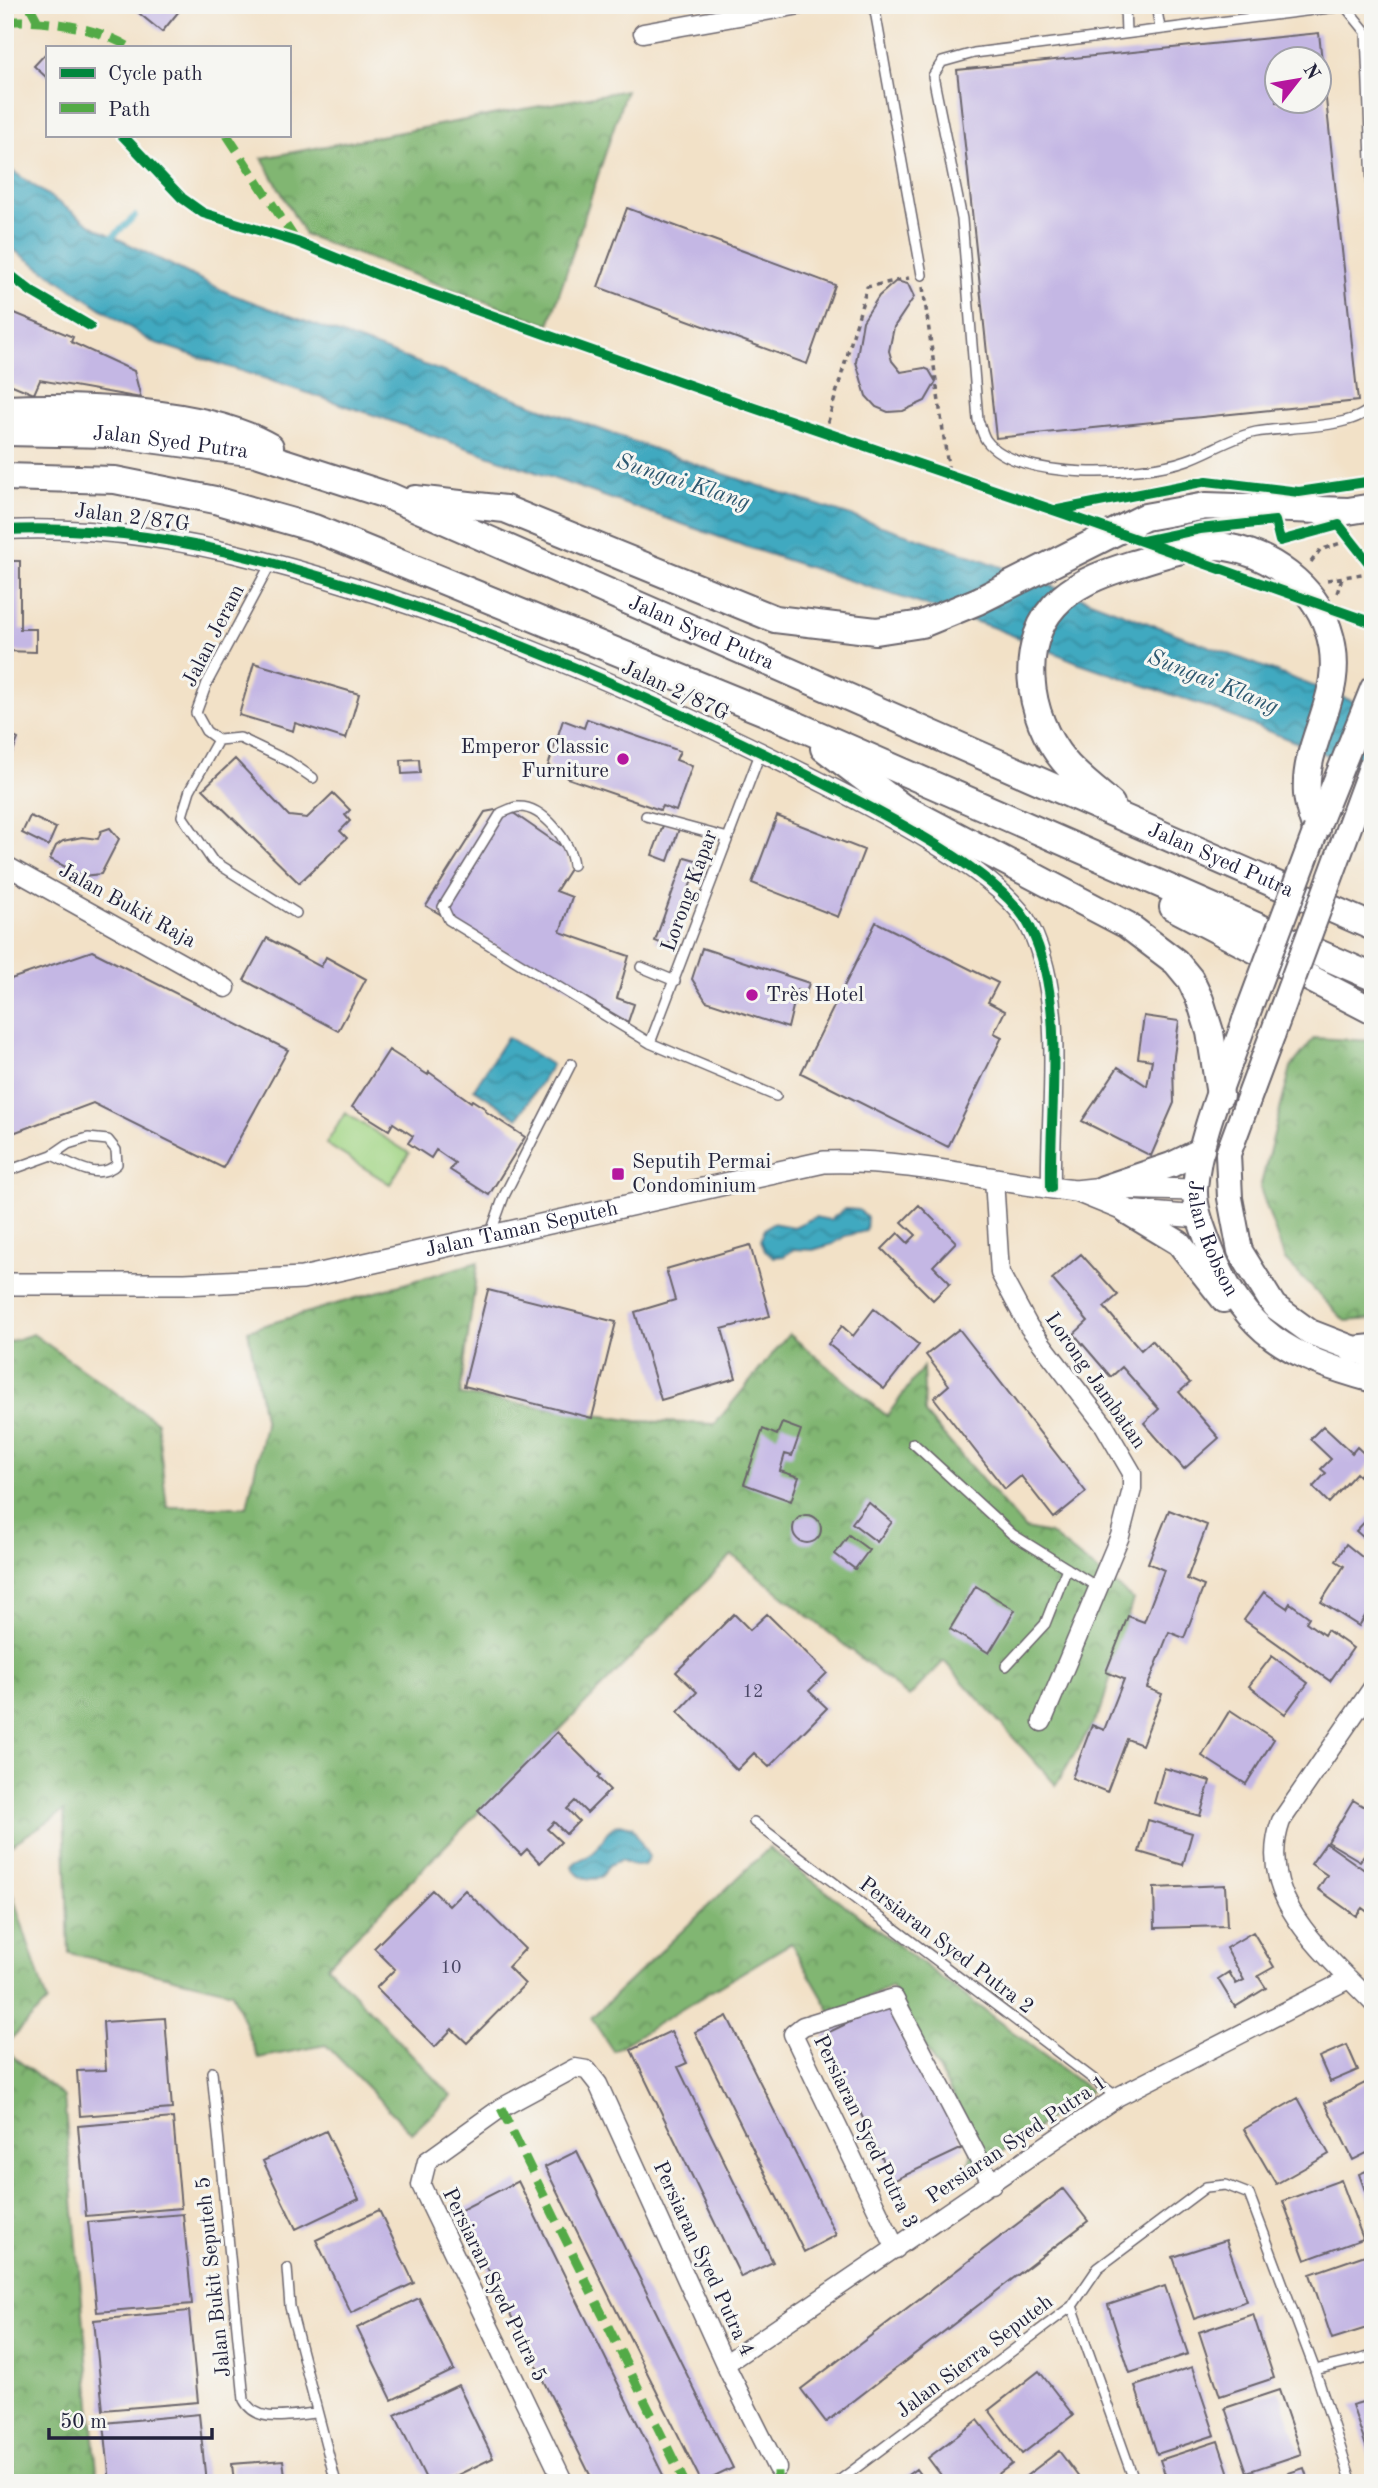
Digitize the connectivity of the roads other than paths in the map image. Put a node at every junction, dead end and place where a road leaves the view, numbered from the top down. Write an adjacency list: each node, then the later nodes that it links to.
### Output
1 (800, 5): 6 (street)
2 (874, 5): 9 (lane)
3 (1125, 5): 7 (lane)
4 (1156, 5): 5 (lane)
5 (1160, 28): 7 (lane); 8 (lane)
6 (643, 33)
7 (1126, 33): 11 (lane)
8 (1373, 212)
9 (922, 275)
10 (5, 401): 12 (lane)
11 (1373, 405)
12 (44, 407): 13 (main road); 15 (main road)
13 (5, 409)
14 (5, 432): 15 (main road, Jalan Syed Putra)
15 (309, 470): 17 (main road, Jalan Syed Putra)
16 (5, 477): 22 (main road, Jalan Syed Putra)
17 (389, 496): 18 (main road); 29 (main road, Jalan Syed Putra)
18 (1373, 507)
19 (5, 530): 20 (street, Jalan 2/87G)
20 (271, 563): 23 (lane, Jalan Jeram); 24 (street, Jalan 2/87G)
21 (1373, 688): 30 (main road, Jalan Robson)
22 (789, 722): 27 (main road, Jalan Syed Putra); 43 (main road)
23 (218, 740): 26 (lane); 34 (lane)
24 (761, 751): 31 (lane, Lorong Kapar); 50 (street, Jalan 2/87G)
25 (1373, 762): 46 (main road, Jalan Robson, bridge)
26 (313, 778)
27 (970, 802): 37 (main road, Jalan Syed Putra); 40 (main road)
28 (646, 816): 31 (lane)
29 (1129, 820): 30 (main road); 35 (main road, Jalan Syed Putra)
30 (1316, 830): 43 (main road, Jalan Robson, bridge)
31 (728, 838): 38 (lane, Lorong Kapar)
32 (5, 865): 39 (street, Jalan Bukit Raja)
33 (573, 865): 41 (lane)
34 (296, 913)
35 (1373, 927)
36 (642, 967): 38 (lane)
37 (1373, 977)
38 (675, 981): 41 (lane, Lorong Kapar)
39 (226, 988)
40 (1373, 1012)
41 (650, 1044): 44 (lane)
42 (571, 1064): 55 (lane)
43 (1220, 1095): 45 (main road, Jalan Robson)
44 (776, 1096)
45 (1202, 1150): 51 (main road); 53 (main road, Jalan Robson)
46 (1228, 1154): 53 (main road); 56 (main road, Jalan Robson)
47 (52, 1155): 47 (lane); 48 (lane)
48 (5, 1172)
49 (994, 1180): 50 (street, Jalan Taman Seputeh); 55 (street, Jalan Taman Seputeh); 63 (street, Lorong Jambatan)
50 (1051, 1188): 52 (street, Jalan Taman Seputeh)
51 (1103, 1188): 52 (street, Jalan Taman Seputeh); 53 (street, Jalan Taman Seputeh)
52 (1075, 1191): 54 (street, Jalan Taman Seputeh)
53 (1203, 1203): 54 (street, Jalan Taman Seputeh); 56 (main road); 58 (main road, Jalan Robson)
54 (1126, 1211): 58 (main road)
55 (489, 1237): 57 (street, Jalan Taman Seputeh)
56 (1240, 1251): 59 (main road, Jalan Robson)
57 (5, 1284)
58 (1268, 1335): 60 (main road, Jalan Robson)
59 (1366, 1351)
60 (1373, 1380)
61 (913, 1443): 62 (lane)
62 (1067, 1568): 63 (lane); 64 (lane)
63 (1099, 1588): 66 (street, Lorong Jambatan)
64 (1006, 1666)
65 (1373, 1687): 68 (street)
66 (1042, 1722)
67 (754, 1822): 72 (lane, Persiaran Syed Putra 2)
68 (1349, 1979): 69 (street); 72 (street, Persiaran Syed Putra 1)
69 (1373, 2003)
70 (587, 2070): 78 (street, Persiaran Syed Putra 4); 83 (street, Persiaran Syed Putra 5)
71 (212, 2072): 80 (lane, Jalan Bukit Seputeh 5)
72 (1117, 2097): 73 (street, Persiaran Syed Putra 1)
73 (992, 2184): 74 (street, Persiaran Syed Putra 1); 74 (street, Persiaran Syed Putra 3)
74 (896, 2249): 78 (street, Persiaran Syed Putra 1)
75 (287, 2268): 80 (lane)
76 (1072, 2306): 79 (lane, Jalan Sierra Seputeh); 84 (lane, Jalan Sierra Seputeh); 85 (lane)
77 (1373, 2356): 79 (lane)
78 (725, 2364): 81 (street, Persiaran Syed Putra 4)
79 (1315, 2370): 86 (lane, Jalan Sierra Seputeh)
80 (315, 2413): 82 (lane)
81 (778, 2468)
82 (336, 2483)
83 (564, 2483)
84 (836, 2483)
85 (1135, 2483)
86 (1352, 2483)

